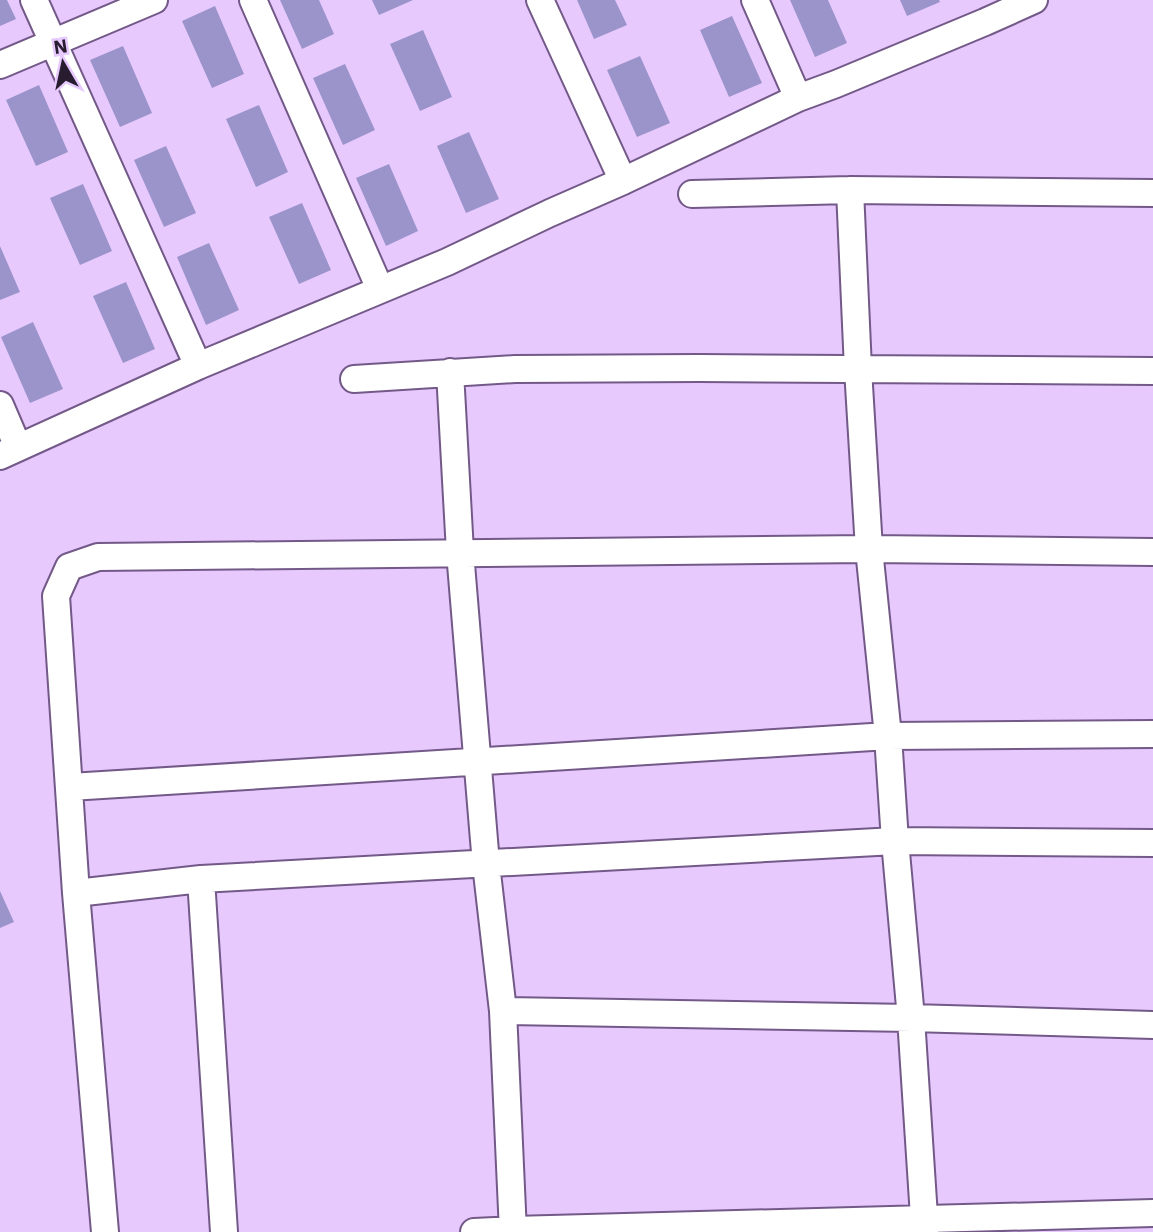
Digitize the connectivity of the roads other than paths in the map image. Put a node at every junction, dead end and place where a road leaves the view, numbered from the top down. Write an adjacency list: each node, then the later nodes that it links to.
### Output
1 (34, 0): 8 (street)
2 (154, 0): 8 (street)
3 (253, 0): 15 (street)
4 (540, 0): 11 (street)
5 (755, 0): 10 (street)
6 (1034, 0): 7 (street)
7 (980, 11): 10 (street)
8 (52, 42): 9 (street); 16 (street)
9 (0, 65)
10 (798, 98): 11 (street)
11 (622, 181): 15 (street)
12 (850, 190): 13 (street); 14 (street); 17 (street)
13 (1153, 193)
14 (692, 194)
15 (380, 289): 16 (street)
16 (198, 366): 22 (street)
17 (858, 369): 18 (street); 19 (street); 23 (street)
18 (1153, 371)
19 (450, 372): 20 (street); 24 (street)
20 (354, 379)
21 (0, 405): 22 (street)
22 (9, 452)
23 (869, 549): 24 (street); 25 (street); 27 (street)
24 (460, 552): 28 (street); 29 (street)
25 (1153, 552)
26 (1153, 734): 27 (street)
27 (888, 736): 28 (street); 30 (street)
28 (478, 761): 29 (street); 32 (street)
29 (69, 787): 34 (street)
30 (895, 841): 31 (street); 32 (street); 36 (street)
31 (1153, 844)
32 (486, 864): 33 (street); 35 (street)
33 (201, 879): 34 (street); 42 (street)
34 (76, 893): 41 (street)
35 (503, 1011): 36 (street); 40 (street)
36 (911, 1018): 37 (street); 39 (street)
37 (1153, 1025)
38 (1153, 1213): 39 (street)
39 (924, 1226): 40 (street)
40 (513, 1231): 43 (street)
41 (105, 1232)
42 (224, 1232)
43 (474, 1232)

